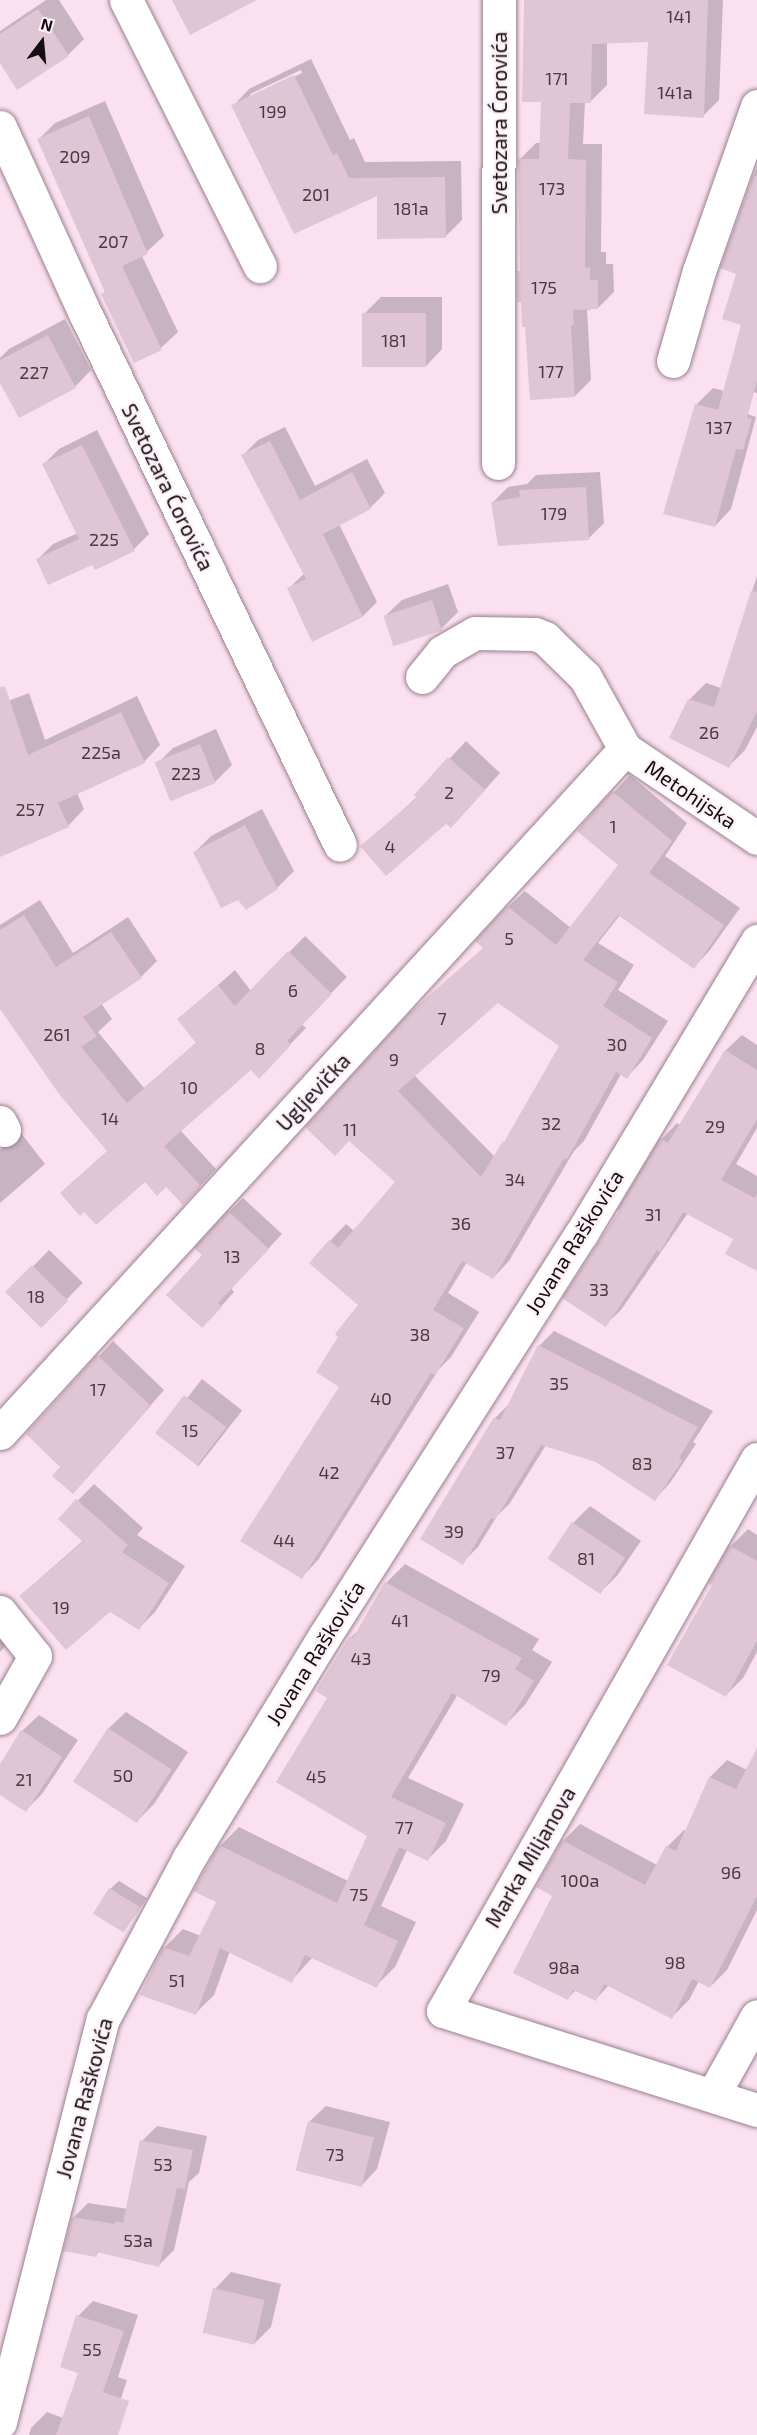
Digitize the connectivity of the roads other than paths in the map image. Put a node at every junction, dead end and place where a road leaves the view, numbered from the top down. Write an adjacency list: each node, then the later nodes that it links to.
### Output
1 (126, 0): 5 (street)
2 (499, 0): 7 (street, Svetozara Ćorovića)
3 (757, 106): 6 (street)
4 (0, 127): 11 (street, Svetozara Ćorovića)
5 (260, 266)
6 (673, 361)
7 (498, 463)
8 (422, 677): 9 (street)
9 (625, 749): 10 (street, Metohijska); 13 (street, Ugljevička)
10 (757, 838)
11 (340, 845)
12 (757, 941): 20 (street, Jovana Raškovića)
13 (0, 1433)
14 (757, 1459): 18 (street, Marka Miljanova)
15 (0, 1612): 16 (street)
16 (0, 1718)
17 (757, 2016): 18 (street)
18 (712, 2095): 19 (street, Marka Miljanova)
19 (757, 2110)
20 (0, 2422)

